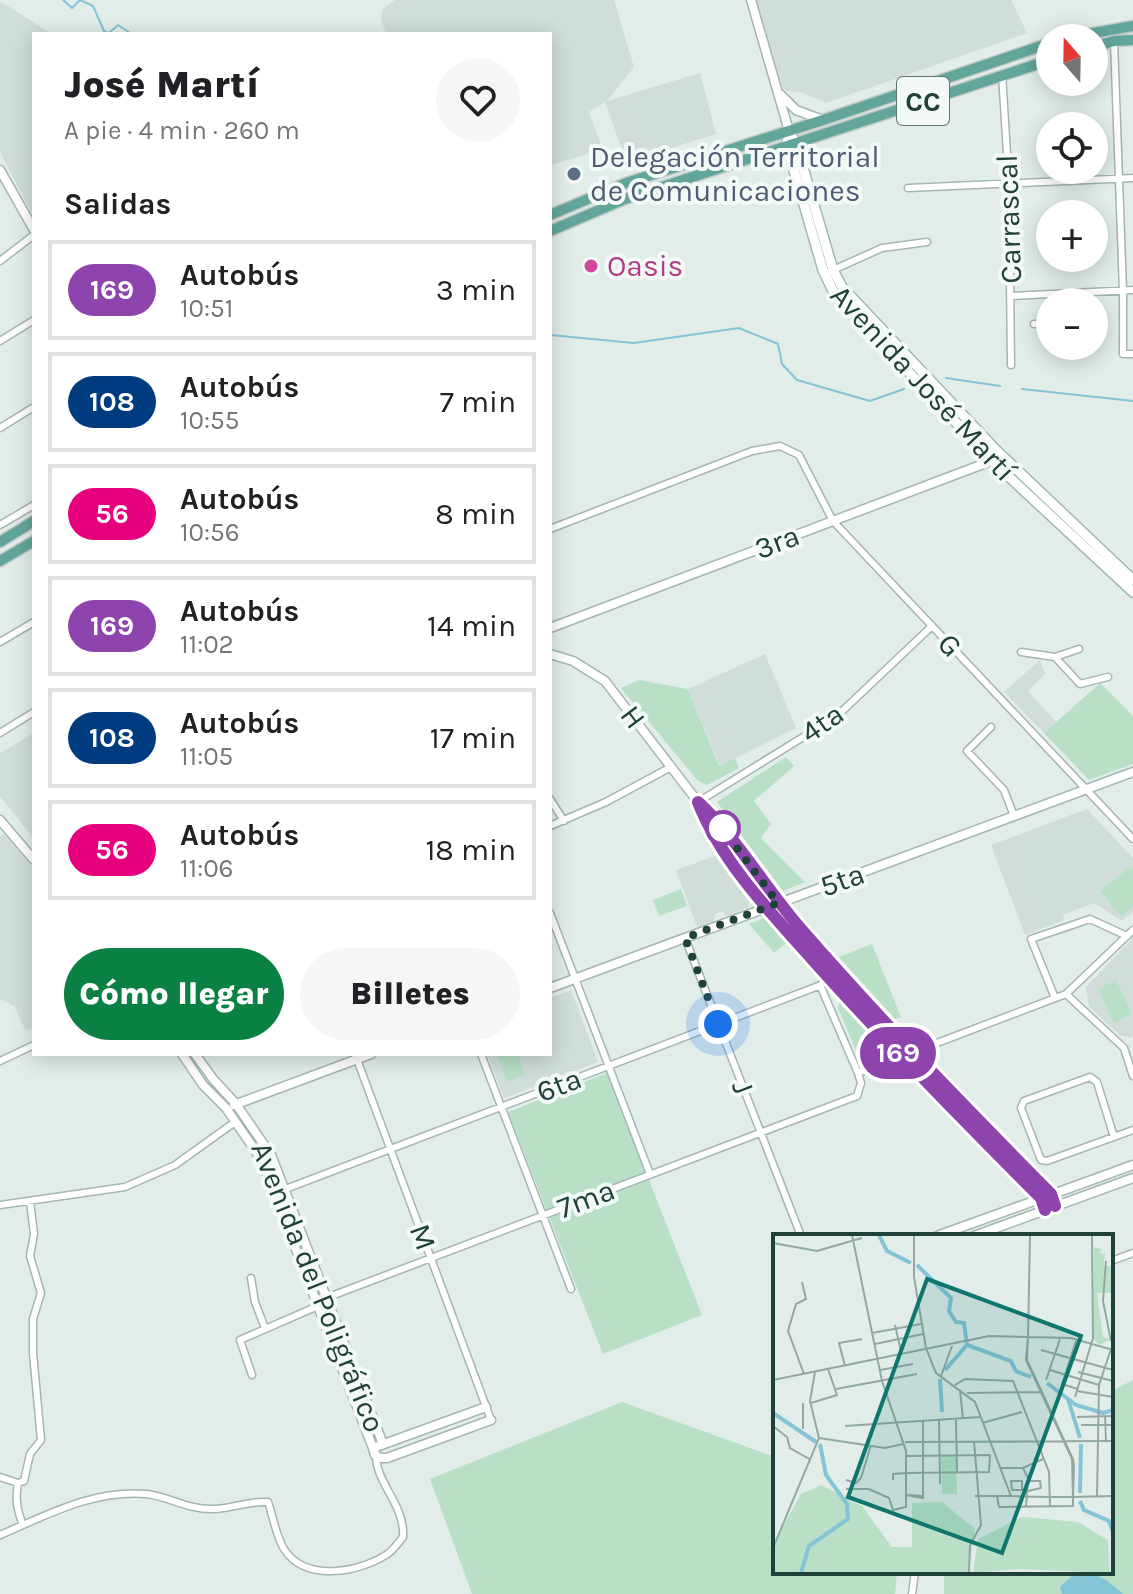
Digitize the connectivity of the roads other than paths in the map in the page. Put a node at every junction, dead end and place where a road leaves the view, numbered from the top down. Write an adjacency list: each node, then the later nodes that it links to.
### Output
1 (751, 0): 10 (street)
2 (1133, 26): 3 (main road)
3 (1108, 30)
4 (1133, 40): 5 (main road)
5 (1114, 41): 6 (main road); 16 (street)
6 (1108, 43)
7 (1036, 48): 11 (main road, CC)
8 (1036, 64): 9 (main road, CC)
9 (1002, 74): 13 (main road, CC); 18 (street, Carrascal)
10 (776, 88): 11 (street); 12 (street)
11 (823, 120): 12 (main road, CC)
12 (789, 131): 13 (main road, Avenida José Martí); 17 (main road, CC)
13 (792, 145): 20 (main road, CC); 27 (main road, Avenida José Martí); 40 (main road, Avenida José Martí)
14 (0, 170): 22 (street)
15 (1133, 178): 16 (street)
16 (1120, 179): 18 (street); 29 (street)
17 (626, 183): 20 (main road); 21 (main road, CC)
18 (1009, 185): 19 (street); 32 (street, Carrascal)
19 (908, 188)
20 (625, 199): 23 (main road, CC)
21 (552, 214)
22 (32, 228)
23 (552, 230)
24 (32, 234): 26 (street)
25 (927, 242): 27 (street)
26 (0, 261)
27 (833, 270): 39 (main road, Avenida José Martí)
28 (1133, 290): 29 (street)
29 (1123, 291): 30 (street); 35 (street)
30 (1108, 292)
31 (1036, 295): 32 (street)
32 (1012, 296): 36 (street, Carrascal)
33 (32, 321): 34 (street)
34 (0, 341)
35 (1133, 354)
36 (1011, 365)
37 (32, 408): 38 (street)
38 (0, 428)
39 (1003, 457): 40 (street, 3ra); 49 (main road, Avenida José Martí)
40 (992, 461): 42 (street, 3ra); 50 (main road, Avenida José Martí)
41 (32, 506): 44 (street)
42 (833, 521): 45 (street, G); 52 (street, G); 53 (street, 3ra)
43 (32, 522): 46 (main road)
44 (0, 525)
45 (552, 528)
46 (0, 542)
47 (32, 542): 48 (main road)
48 (0, 561)
49 (1133, 580)
50 (1133, 592)
51 (32, 623): 54 (street)
52 (932, 626): 65 (street, G); 67 (street, 4ta)
53 (552, 627)
54 (0, 642)
55 (1079, 649): 58 (street)
56 (1021, 652): 58 (street)
57 (552, 655): 63 (street, H)
58 (1055, 657): 59 (street)
59 (1108, 677)
60 (32, 713): 62 (street)
61 (991, 727): 68 (street)
62 (0, 733)
63 (671, 767): 67 (street, H); 70 (street)
64 (1133, 772): 65 (street, 5ta)
65 (1087, 789): 68 (street, 5ta); 72 (street, G)
66 (552, 802): 70 (street)
67 (698, 802): 74 (street, H); 75 (street, H)
68 (1014, 816): 74 (street, 5ta)
69 (0, 820): 73 (street)
70 (564, 821): 71 (street)
71 (552, 825)
72 (1133, 839)
73 (32, 858)
74 (778, 903): 75 (street, 5ta); 79 (street, H)
75 (766, 908): 78 (street, 5ta); 81 (street, H)
76 (552, 918): 80 (street)
77 (1130, 933): 84 (street); 85 (street)
78 (685, 938): 80 (street, 5ta); 86 (street, J)
79 (842, 976): 81 (street, 6ta); 88 (street, H)
80 (575, 978): 83 (street, 5ta); 96 (street)
81 (831, 980): 82 (street, 6ta); 93 (street, H)
82 (820, 985): 86 (street, 6ta); 97 (street)
83 (552, 987)
84 (1066, 994): 85 (street); 95 (street)
85 (1055, 998): 88 (street)
86 (718, 1024): 96 (street, 6ta); 104 (street, J)
87 (32, 1046): 94 (street)
88 (912, 1052): 93 (street); 111 (street, H)
89 (183, 1056): 101 (street, Avenida del Poligráfico)
90 (196, 1056): 99 (street, Avenida del Poligráfico)
91 (482, 1056): 100 (street)
92 (356, 1057): 99 (street); 106 (street, M)
93 (901, 1057): 97 (street); 112 (street, H)
94 (0, 1061)
95 (1131, 1064): 98 (street)
96 (608, 1066): 100 (street, 6ta); 108 (street)
97 (858, 1073): 104 (street, 7ma)
98 (1133, 1076)
99 (236, 1104): 101 (street); 110 (street, Avenida del Poligráfico)
100 (501, 1107): 106 (street, 6ta); 117 (street)
101 (226, 1108): 102 (street, Avenida del Poligráfico)
102 (235, 1122): 110 (street, Avenida del Poligráfico); 113 (street)
103 (1133, 1130): 105 (street)
104 (760, 1132): 108 (street, 7ma); 119 (street, J)
105 (1114, 1137): 105 (street)
106 (390, 1149): 110 (street, 6ta); 122 (street, M)
107 (1133, 1165): 111 (street)
108 (650, 1174): 117 (street, 7ma)
109 (1133, 1178): 115 (street)
110 (279, 1192): 126 (street, Avenida del Poligráfico)
111 (1051, 1194): 112 (street); 115 (street, H)
112 (1041, 1198): 116 (street, H); 118 (street)
113 (30, 1201): 114 (street); 134 (street)
114 (0, 1205)
115 (1055, 1206): 116 (street)
116 (1045, 1210): 120 (street)
117 (542, 1215): 122 (street, 7ma); 125 (street)
118 (962, 1232)
119 (800, 1234)
120 (979, 1234)
121 (1133, 1253): 123 (street)
122 (431, 1258): 126 (street, 7ma); 129 (street, M)
123 (1113, 1260)
124 (251, 1278): 127 (street)
125 (571, 1289)
126 (322, 1302): 127 (street, 7ma); 131 (street, Avenida del Poligráfico); 132 (street, Avenida del Poligráfico)
127 (265, 1328): 128 (street)
128 (252, 1375)
129 (486, 1407): 130 (street, M); 131 (street)
130 (491, 1420): 132 (street)
131 (383, 1444): 132 (street)
132 (374, 1451): 135 (street)
133 (0, 1477): 134 (street)
134 (18, 1483): 135 (street)
135 (23, 1525): 136 (street)
136 (0, 1535)
137 (915, 1574): 138 (street)
138 (912, 1594)

